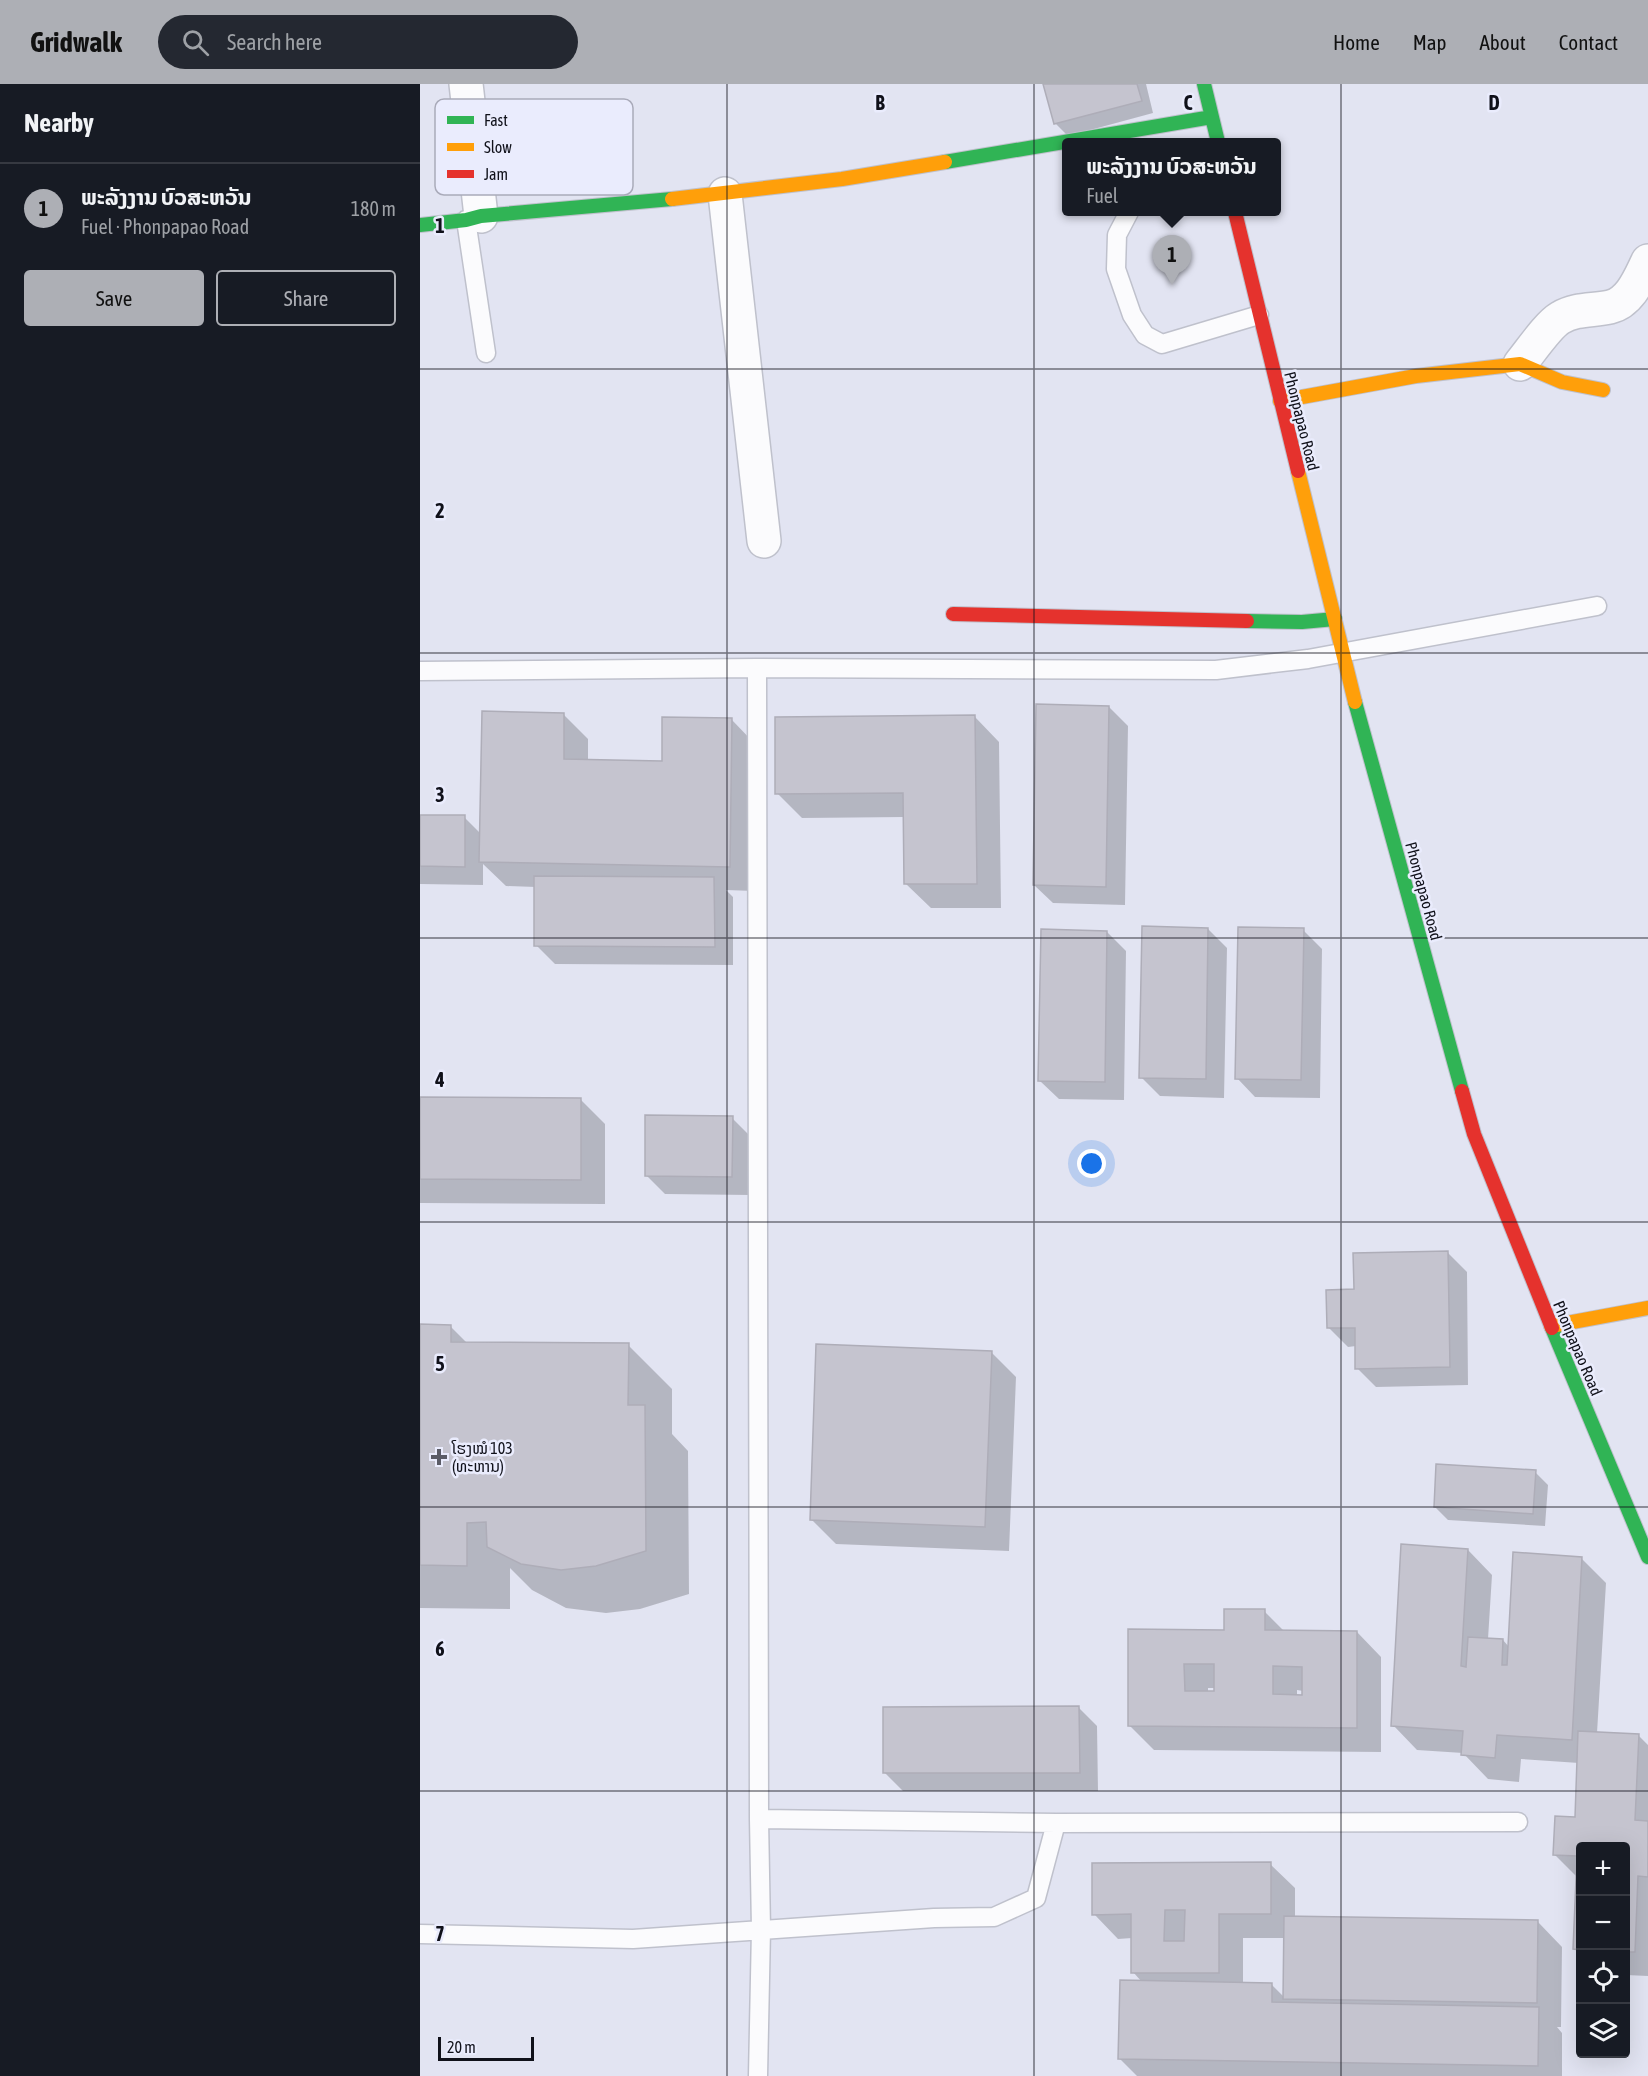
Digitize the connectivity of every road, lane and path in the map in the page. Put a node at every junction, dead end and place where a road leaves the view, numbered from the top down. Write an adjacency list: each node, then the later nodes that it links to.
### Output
1 (466, 84): 3 (street)
2 (1204, 84): 4 (street)
3 (467, 99)
4 (1212, 117): 5 (street); 6 (street)
5 (1087, 138)
6 (1217, 138)
7 (1062, 142): 8 (street)
8 (725, 194): 12 (street); 20 (street)
9 (472, 195): 12 (street)
10 (1127, 216): 15 (lane)
11 (1236, 216): 15 (street, Phonpapao Road)
12 (473, 218): 13 (street); 16 (lane)
13 (420, 225)
14 (1648, 261): 17 (street)
15 (1259, 315): 19 (street, Phonpapao Road)
16 (486, 353)
17 (1520, 364): 18 (street); 19 (street)
18 (1603, 390)
19 (1280, 401): 23 (street, Phonpapao Road)
20 (764, 541)
21 (1597, 606): 24 (lane)
22 (953, 614): 23 (street)
23 (1335, 619): 24 (street, Phonpapao Road)
24 (1342, 653): 25 (lane); 28 (street, Phonpapao Road)
25 (757, 668): 26 (lane); 30 (lane)
26 (420, 671)
27 (1648, 1308): 28 (street)
28 (1551, 1326): 29 (street, Phonpapao Road)
29 (1648, 1557)
30 (759, 1819): 32 (lane); 33 (lane)
31 (1518, 1822): 32 (lane)
32 (1056, 1823): 33 (lane)
33 (761, 1929): 34 (lane); 35 (lane)
34 (420, 1934)
35 (758, 2076)

